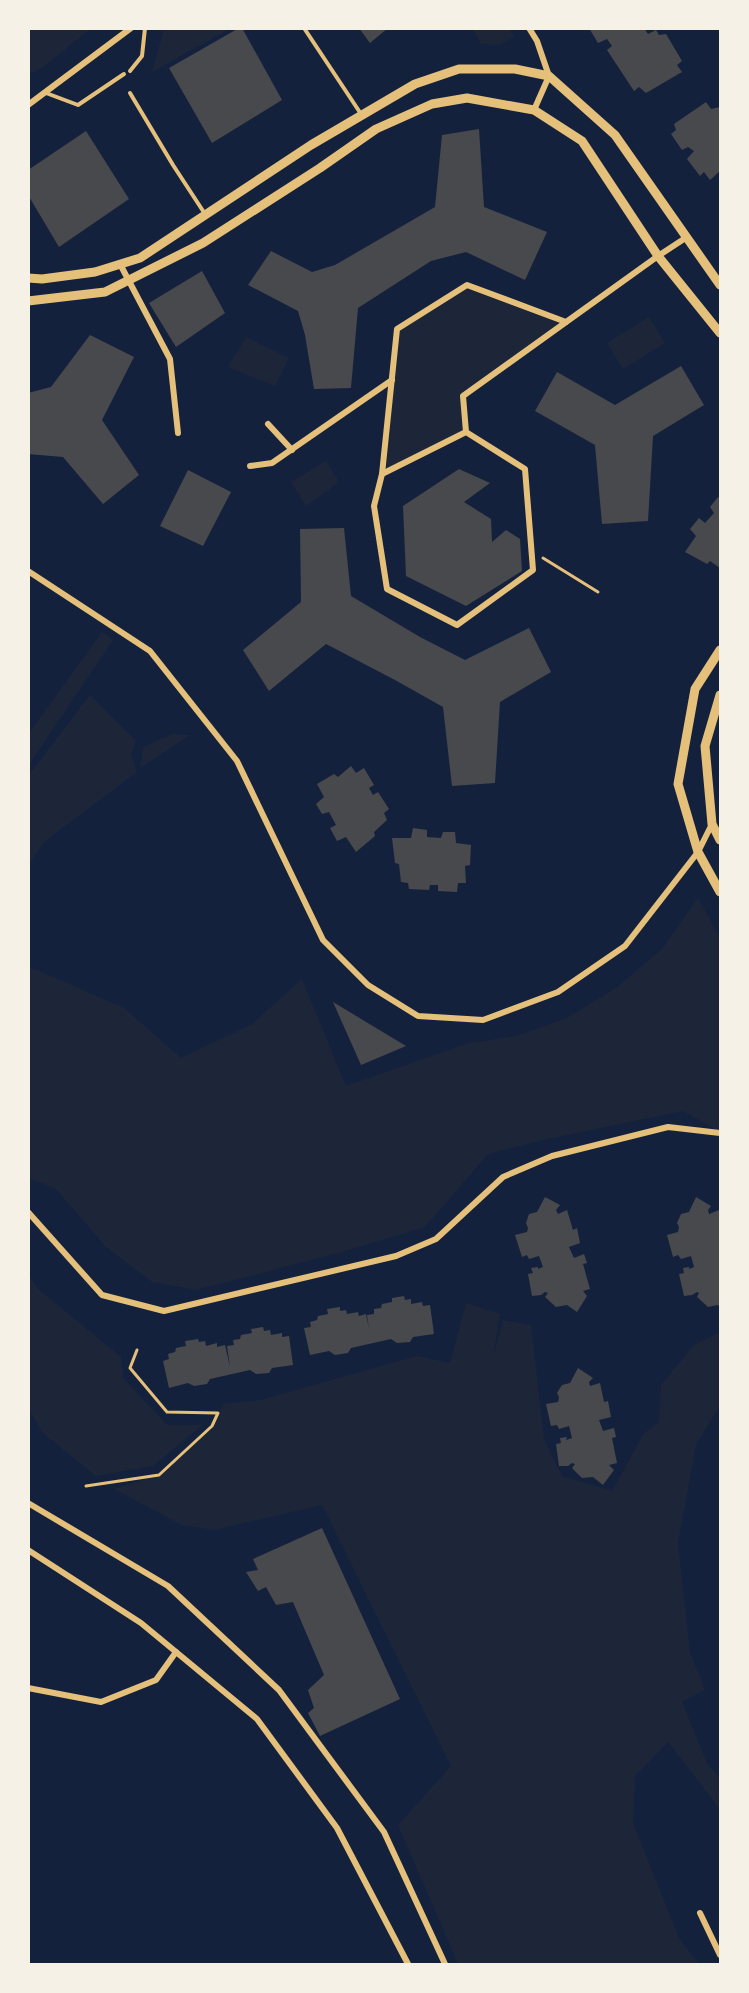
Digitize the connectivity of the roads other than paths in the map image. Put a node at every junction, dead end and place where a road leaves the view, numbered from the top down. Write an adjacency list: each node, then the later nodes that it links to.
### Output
1 (131, 28): 8 (street)
2 (145, 28): 5 (lane)
3 (304, 28): 12 (lane)
4 (529, 28): 7 (street)
5 (130, 71)
6 (124, 74): 8 (lane)
7 (549, 76): 11 (street); 12 (street); 14 (street)
8 (45, 92): 10 (street)
9 (130, 93): 13 (lane)
10 (28, 105)
11 (534, 110): 15 (street); 18 (street)
12 (362, 115): 13 (street)
13 (206, 214): 16 (street)
14 (687, 237): 15 (street); 19 (street)
15 (658, 256): 21 (street); 22 (street)
16 (120, 264): 17 (street); 18 (street)
17 (28, 278)
18 (128, 280): 20 (street); 26 (street)
19 (720, 285)
20 (28, 301)
21 (566, 322): 23 (street); 25 (street)
22 (720, 333)
23 (392, 380): 27 (street); 29 (street)
24 (268, 424): 27 (street)
25 (466, 432): 29 (street); 29 (street)
26 (178, 433)
27 (292, 450): 28 (street)
28 (250, 466)
29 (382, 474)
30 (28, 571): 35 (street)
31 (720, 650): 35 (street)
32 (720, 695): 33 (street)
33 (712, 824): 34 (street); 35 (street)
34 (720, 840)
35 (698, 852): 36 (street)
36 (720, 892)
37 (720, 1133): 38 (street)
38 (28, 1212)
39 (28, 1503): 46 (street)
40 (28, 1550): 41 (street)
41 (176, 1652): 42 (street); 45 (street)
42 (28, 1688)
43 (700, 1913): 44 (street)
44 (720, 1955)
45 (408, 1965)
46 (445, 1965)

